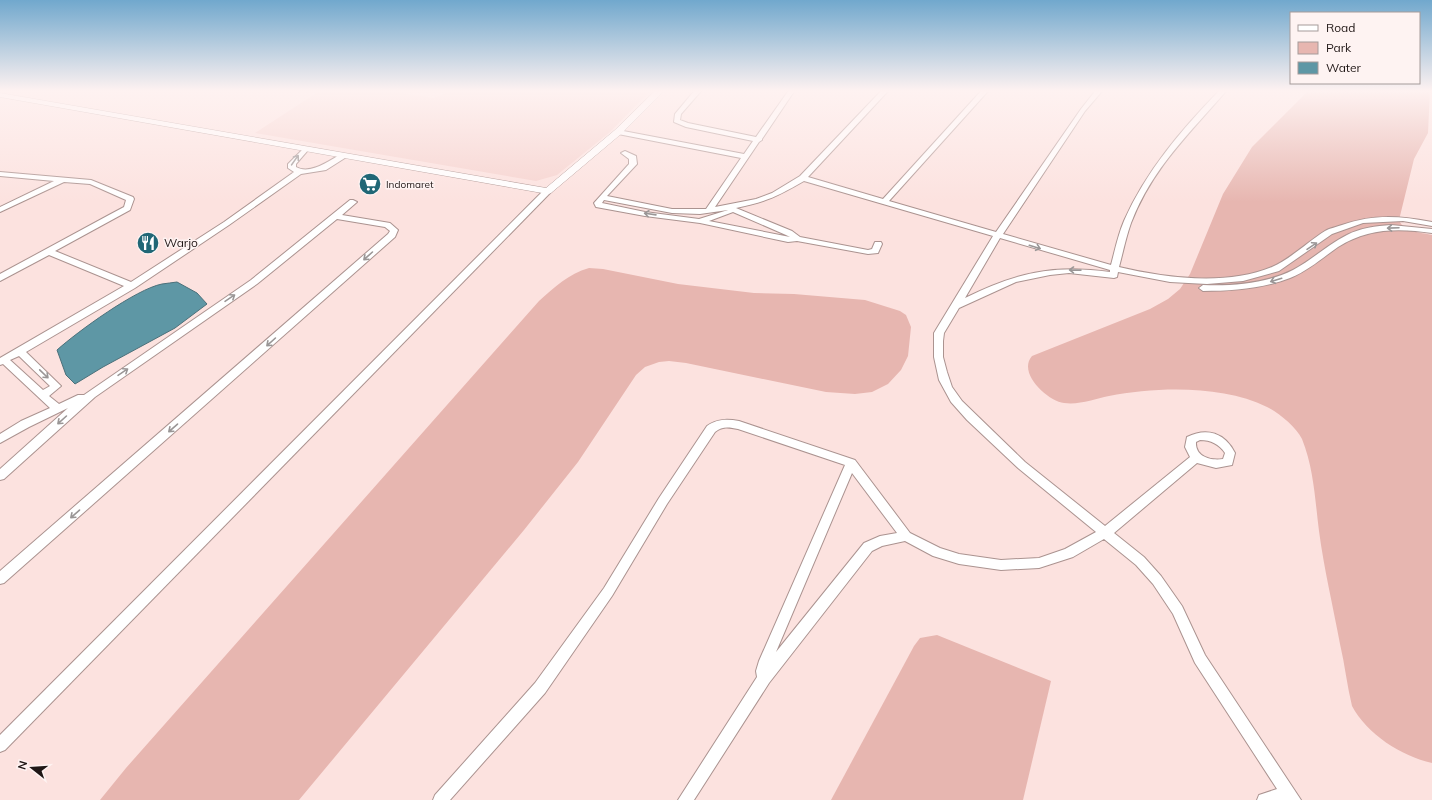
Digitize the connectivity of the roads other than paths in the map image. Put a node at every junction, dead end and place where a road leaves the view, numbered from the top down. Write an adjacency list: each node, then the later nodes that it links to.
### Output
1 (183, 127): 11 (street)
2 (623, 127): 9 (street)
3 (697, 127): 10 (street)
4 (767, 127): 10 (street)
5 (851, 127): 17 (street)
6 (952, 127): 22 (street)
7 (1071, 127): 30 (street)
8 (1188, 127): 34 (street)
9 (618, 132): 14 (street); 19 (street)
10 (759, 140): 14 (street)
11 (306, 149): 13 (street); 15 (street, one-way to 11)
12 (625, 153): 20 (street)
13 (344, 156): 15 (street); 19 (street)
14 (747, 157): 25 (street)
15 (299, 172): 36 (street)
16 (0, 174): 18 (street)
17 (803, 178): 22 (street); 23 (street)
18 (64, 179): 24 (street); 33 (street)
19 (548, 191): 51 (street)
20 (602, 197): 25 (street); 27 (street, one-way to 20)
21 (353, 202): 26 (street)
22 (884, 202): 30 (street)
23 (735, 207): 25 (street); 27 (street); 31 (street)
24 (0, 210)
25 (708, 211)
26 (336, 216): 40 (street, one-way to 26); 49 (street, one-way to 49)
27 (698, 221): 31 (street)
28 (1432, 224): 34 (street, one-way to 28)
29 (1432, 231): 34 (street, one-way to 34)
30 (998, 234): 34 (street, one-way to 34); 37 (street)
31 (798, 238): 32 (street)
32 (878, 244)
33 (50, 252): 35 (street); 36 (street)
34 (1114, 272): 37 (street, one-way to 37)
35 (0, 278)
36 (132, 286): 38 (street)
37 (955, 306): 47 (street)
38 (20, 351): 39 (street); 41 (street, one-way to 41)
39 (2, 361): 41 (street)
40 (91, 394): 42 (street); 46 (street, one-way to 46)
41 (42, 396): 42 (street)
42 (57, 409): 43 (street)
43 (0, 439)
44 (1197, 457): 47 (street)
45 (852, 463): 48 (street); 50 (street); 53 (street)
46 (0, 476)
47 (1105, 532): 48 (street); 52 (street)
48 (906, 536): 50 (street)
49 (0, 579)
50 (764, 678): 54 (street)
51 (0, 745)
52 (1291, 797): 55 (street)
53 (440, 800)
54 (685, 800)
55 (1264, 800)

